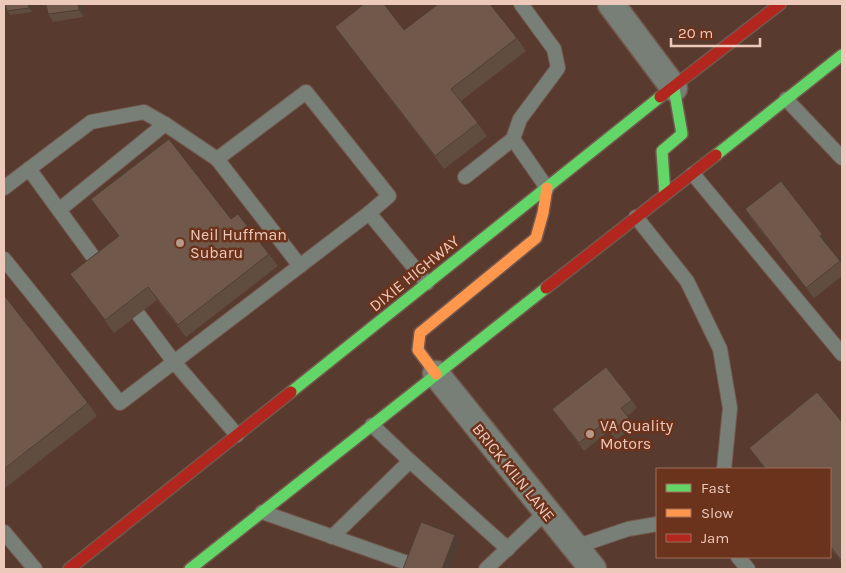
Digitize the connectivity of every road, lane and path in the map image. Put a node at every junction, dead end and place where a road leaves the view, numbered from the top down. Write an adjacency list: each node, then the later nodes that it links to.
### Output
1 (521, 4): 8 (lane)
2 (611, 4): 5 (street)
3 (780, 4): 5 (main road, DIXIE HIGHWAY)
4 (842, 55): 6 (main road)
5 (674, 88): 15 (main road, DIXIE HIGHWAY); 16 (main road)
6 (786, 99): 9 (lane); 12 (main road)
7 (165, 124): 10 (lane); 11 (lane); 17 (lane)
8 (513, 139): 13 (lane); 15 (lane)
9 (842, 158)
10 (217, 159): 18 (lane); 21 (lane)
11 (29, 169): 14 (lane); 17 (lane)
12 (693, 174): 16 (main road); 25 (lane)
13 (465, 177)
14 (4, 188)
15 (547, 188): 23 (main road, DIXIE HIGHWAY); 27 (main road)
16 (665, 194): 19 (main road)
17 (59, 210): 22 (lane)
18 (369, 213): 21 (lane); 23 (lane)
19 (636, 217): 27 (main road); 31 (lane)
20 (4, 259): 26 (lane)
21 (300, 266): 26 (lane)
22 (102, 269)
23 (427, 283): 29 (main road, DIXIE HIGHWAY)
24 (138, 314): 26 (lane)
25 (842, 354)
26 (174, 362): 29 (lane)
27 (436, 374): 28 (main road); 33 (street, BRICK KILN LANE)
28 (372, 425): 30 (lane); 32 (main road)
29 (237, 435): 42 (main road, DIXIE HIGHWAY)
30 (410, 461): 36 (lane); 38 (lane)
31 (724, 468)
32 (262, 512): 36 (lane); 43 (main road)
33 (546, 512): 37 (street, BRICK KILN LANE); 38 (lane)
34 (656, 524): 37 (lane)
35 (4, 532): 41 (lane)
36 (332, 537): 40 (lane)
37 (575, 547): 45 (street, BRICK KILN LANE)
38 (508, 549): 44 (lane)
39 (739, 558): 46 (lane)
40 (413, 565)
41 (35, 569)
42 (69, 569)
43 (190, 569)
44 (486, 569)
45 (593, 569)
46 (748, 569)

